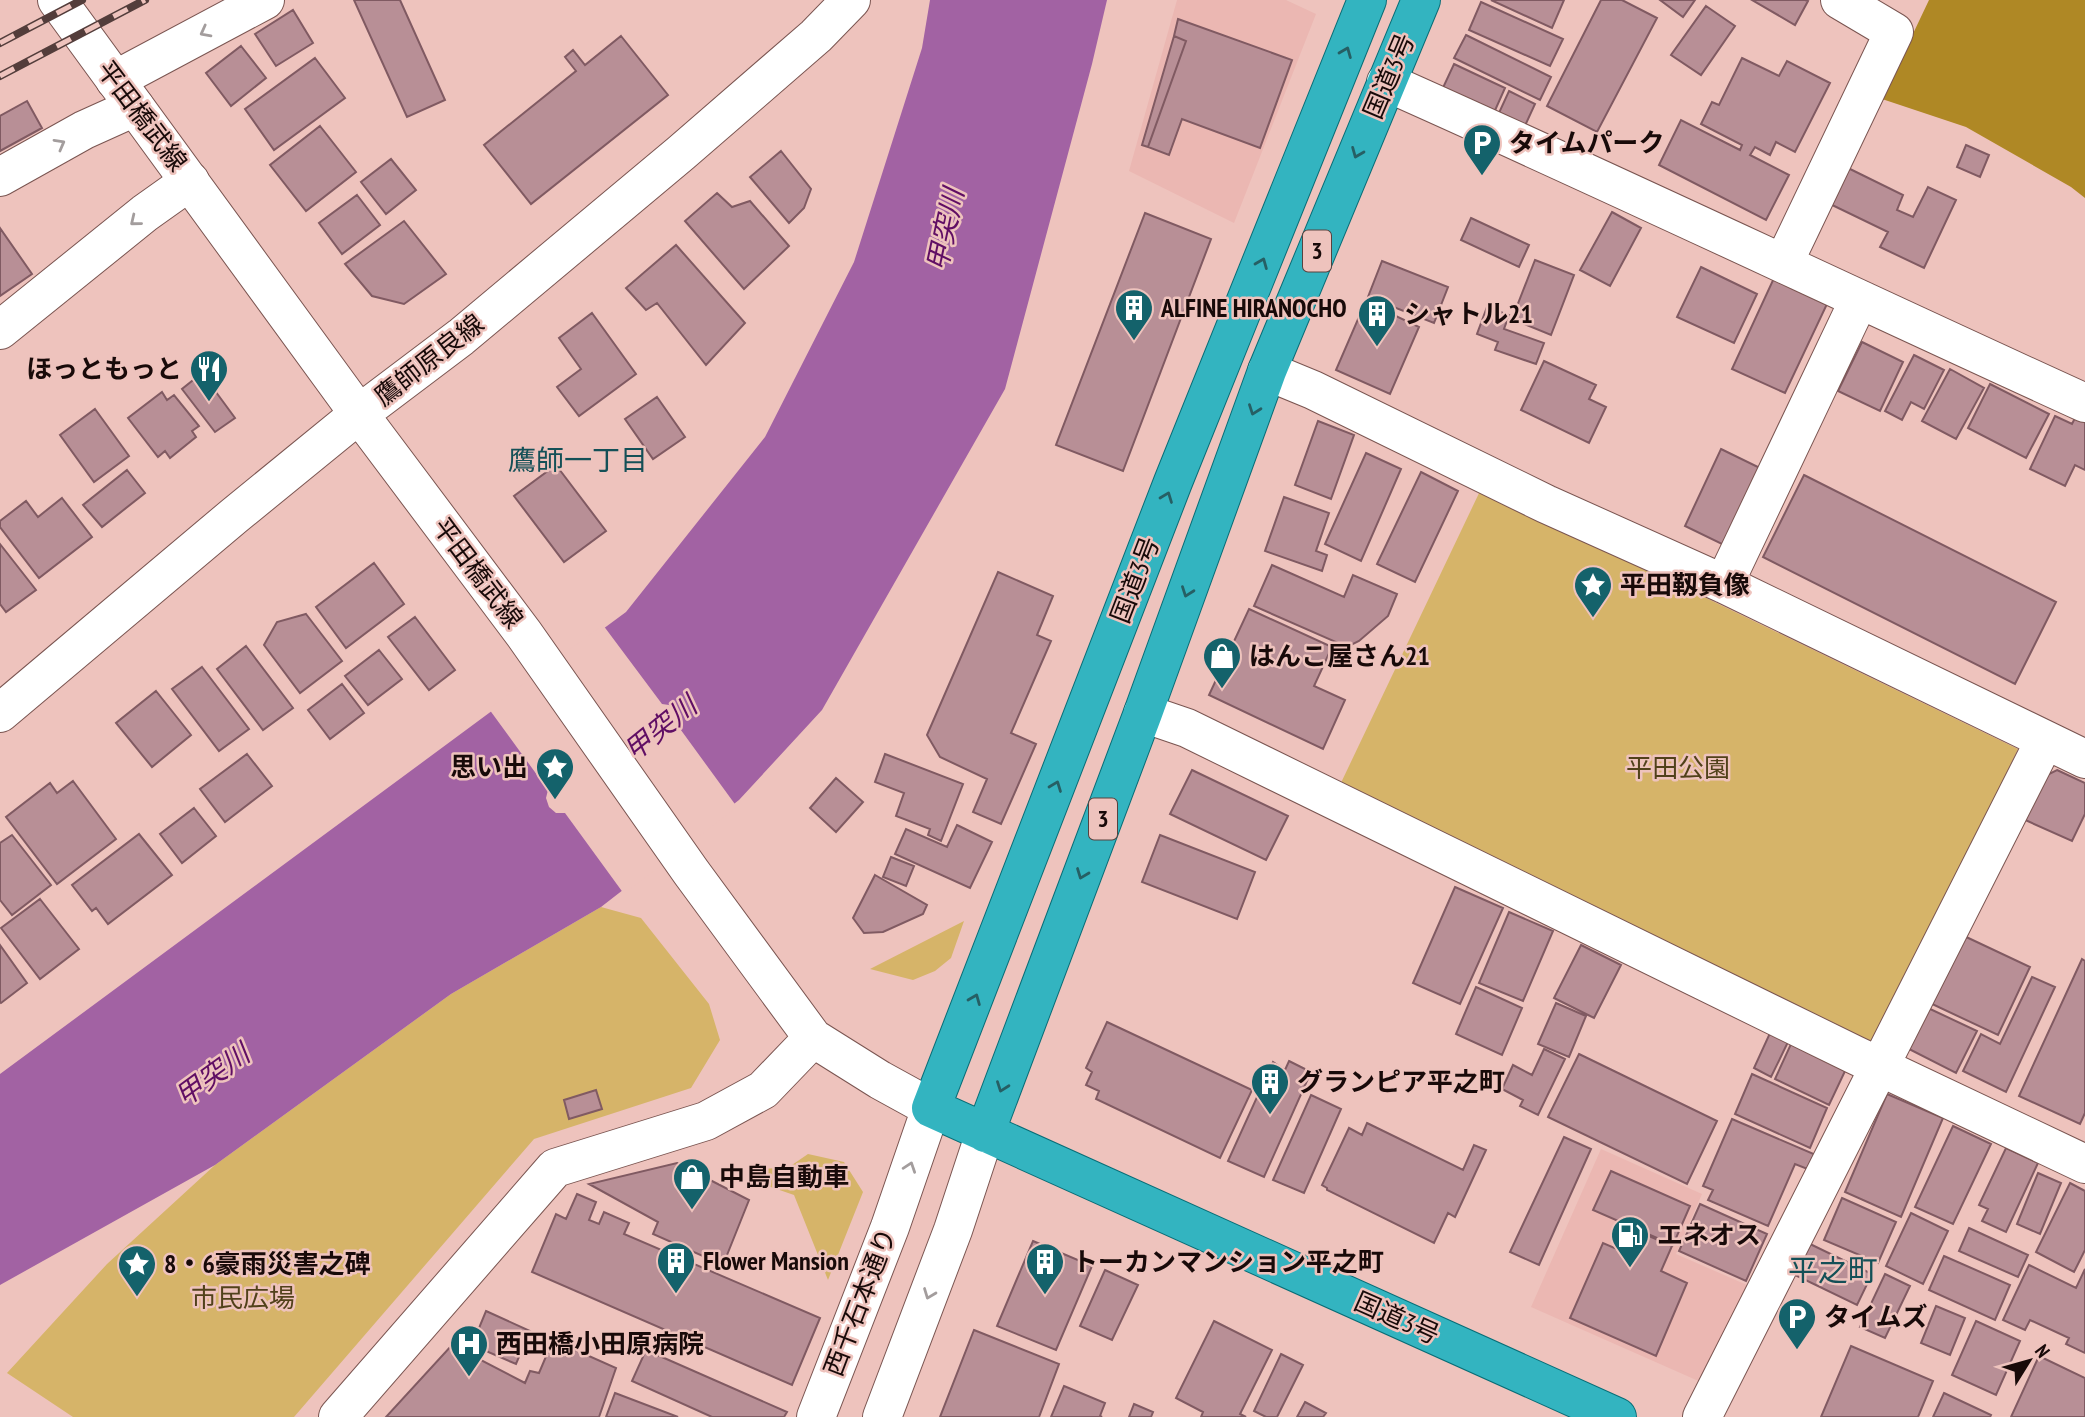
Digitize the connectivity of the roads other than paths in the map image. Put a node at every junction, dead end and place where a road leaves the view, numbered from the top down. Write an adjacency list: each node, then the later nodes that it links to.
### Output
1 (57, 0): 8 (street, 平田橋武線)
2 (265, 0): 8 (street, one-way to 8)
3 (851, 0): 16 (street, 鷹師原良線)
4 (1367, 0): 24 (highway, 国道3号 / 3, one-way to 4)
5 (1422, 0): 7 (highway, 国道3号 / 3)
6 (1840, 0): 11 (street)
7 (1386, 82): 11 (street); 14 (highway, 国道3号 / 3, one-way to 14)
8 (125, 94): 9 (street, one-way to 8); 10 (street, 平田橋武線)
9 (0, 177)
10 (190, 181): 13 (street, one-way to 13); 16 (street, 平田橋武線)
11 (1784, 262): 12 (street)
12 (1859, 300): 15 (street); 17 (street)
13 (0, 330)
14 (1268, 371): 17 (street); 19 (highway, 国道3号 / 3, one-way to 19)
15 (2085, 404)
16 (359, 414): 18 (street, 鷹師原良線); 22 (street, 平田橋武線)
17 (1724, 584): 20 (street)
18 (0, 713)
19 (1143, 713): 23 (street); 25 (highway, 国道3号 / 3, one-way to 25)
20 (2045, 740): 21 (street); 23 (street)
21 (2085, 759)
22 (813, 1038): 24 (street, 平田橋武線); 27 (street)
23 (1881, 1067): 26 (street); 31 (street)
24 (931, 1108): 25 (highway, 国道3号); 28 (street, 西千石本通り, one-way to 24)
25 (985, 1133): 29 (street, one-way to 29); 30 (highway, 国道3号)
26 (2085, 1164)
27 (338, 1417)
28 (816, 1417)
29 (882, 1417)
30 (1617, 1417)
31 (1702, 1417)

